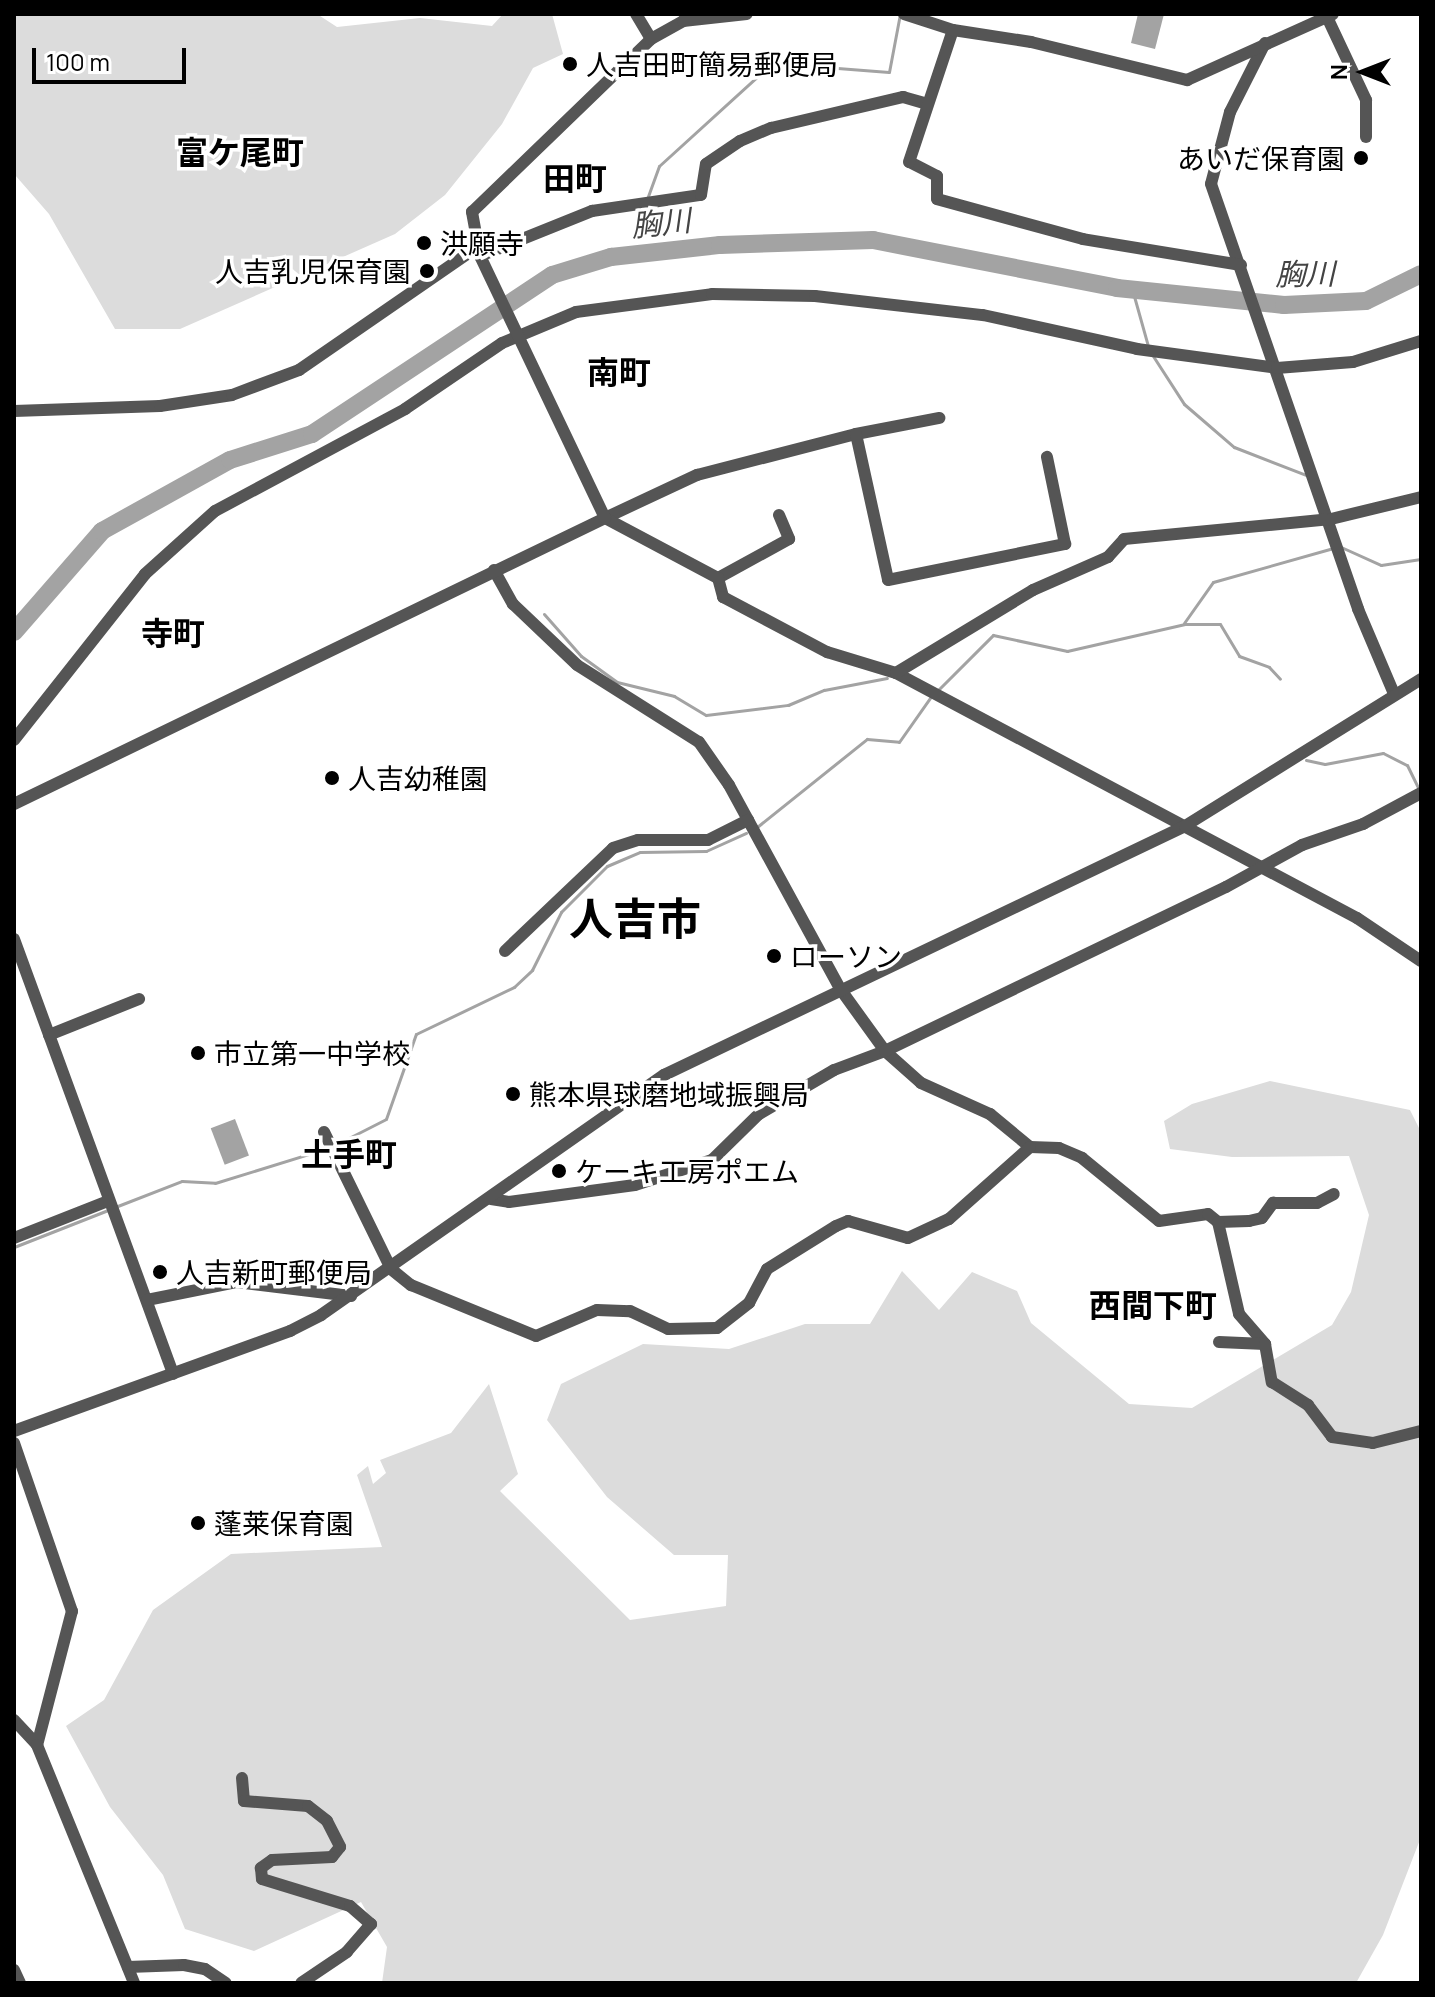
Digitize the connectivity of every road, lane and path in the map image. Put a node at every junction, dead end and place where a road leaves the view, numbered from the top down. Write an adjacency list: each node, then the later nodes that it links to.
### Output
1 (636, 14): 6 (street)
2 (747, 14): 6 (street)
3 (904, 14): 5 (street)
4 (1330, 15): 7 (street); 9 (street)
5 (953, 30): 7 (street); 8 (street)
6 (651, 39): 10 (street)
7 (1265, 43): 11 (street)
8 (927, 104): 10 (street); 11 (street)
9 (1366, 137)
10 (479, 251): 12 (street); 15 (street)
11 (1243, 269): 14 (street)
12 (520, 330): 14 (street); 21 (street); 28 (street)
13 (1421, 341): 14 (street)
14 (1276, 364): 22 (street)
15 (14, 411)
16 (939, 418): 17 (street)
17 (856, 434): 18 (street); 21 (street)
18 (1047, 457)
19 (1421, 497): 22 (street)
20 (779, 515): 24 (street)
21 (605, 518): 23 (street); 24 (street)
22 (1331, 519): 25 (street); 27 (street)
23 (494, 570): 30 (street); 31 (street)
24 (718, 578): 25 (street)
25 (896, 673): 32 (street)
26 (1421, 679): 27 (street)
27 (1394, 694): 32 (street)
28 (14, 740)
29 (1419, 794): 33 (street)
30 (14, 804)
31 (748, 820): 35 (street); 37 (street)
32 (1185, 826): 33 (street); 37 (street)
33 (1260, 866): 36 (street); 40 (street)
34 (14, 939): 39 (street)
35 (505, 951)
36 (1421, 961)
37 (841, 990): 40 (street); 44 (street)
38 (139, 999): 39 (street)
39 (49, 1035): 45 (street)
40 (885, 1051): 42 (street); 44 (street)
41 (324, 1132): 48 (street)
42 (1030, 1147): 46 (street); 48 (street)
43 (1334, 1194): 46 (street)
44 (491, 1199): 48 (street)
45 (108, 1201): 47 (street); 50 (street)
46 (1218, 1222): 52 (street)
47 (14, 1238)
48 (391, 1269): 49 (street)
49 (351, 1296): 50 (street); 53 (street)
50 (147, 1300): 53 (street)
51 (1219, 1342): 52 (street)
52 (1265, 1344): 55 (street)
53 (173, 1374): 54 (street)
54 (14, 1431)
55 (1421, 1431)
56 (14, 1443): 58 (street)
57 (14, 1720): 58 (street)
58 (37, 1745): 60 (street)
59 (242, 1778): 65 (street)
60 (128, 1967): 63 (street); 64 (street)
61 (14, 1970): 62 (street)
62 (20, 1983)
63 (134, 1983)
64 (226, 1983)
65 (301, 1983)

